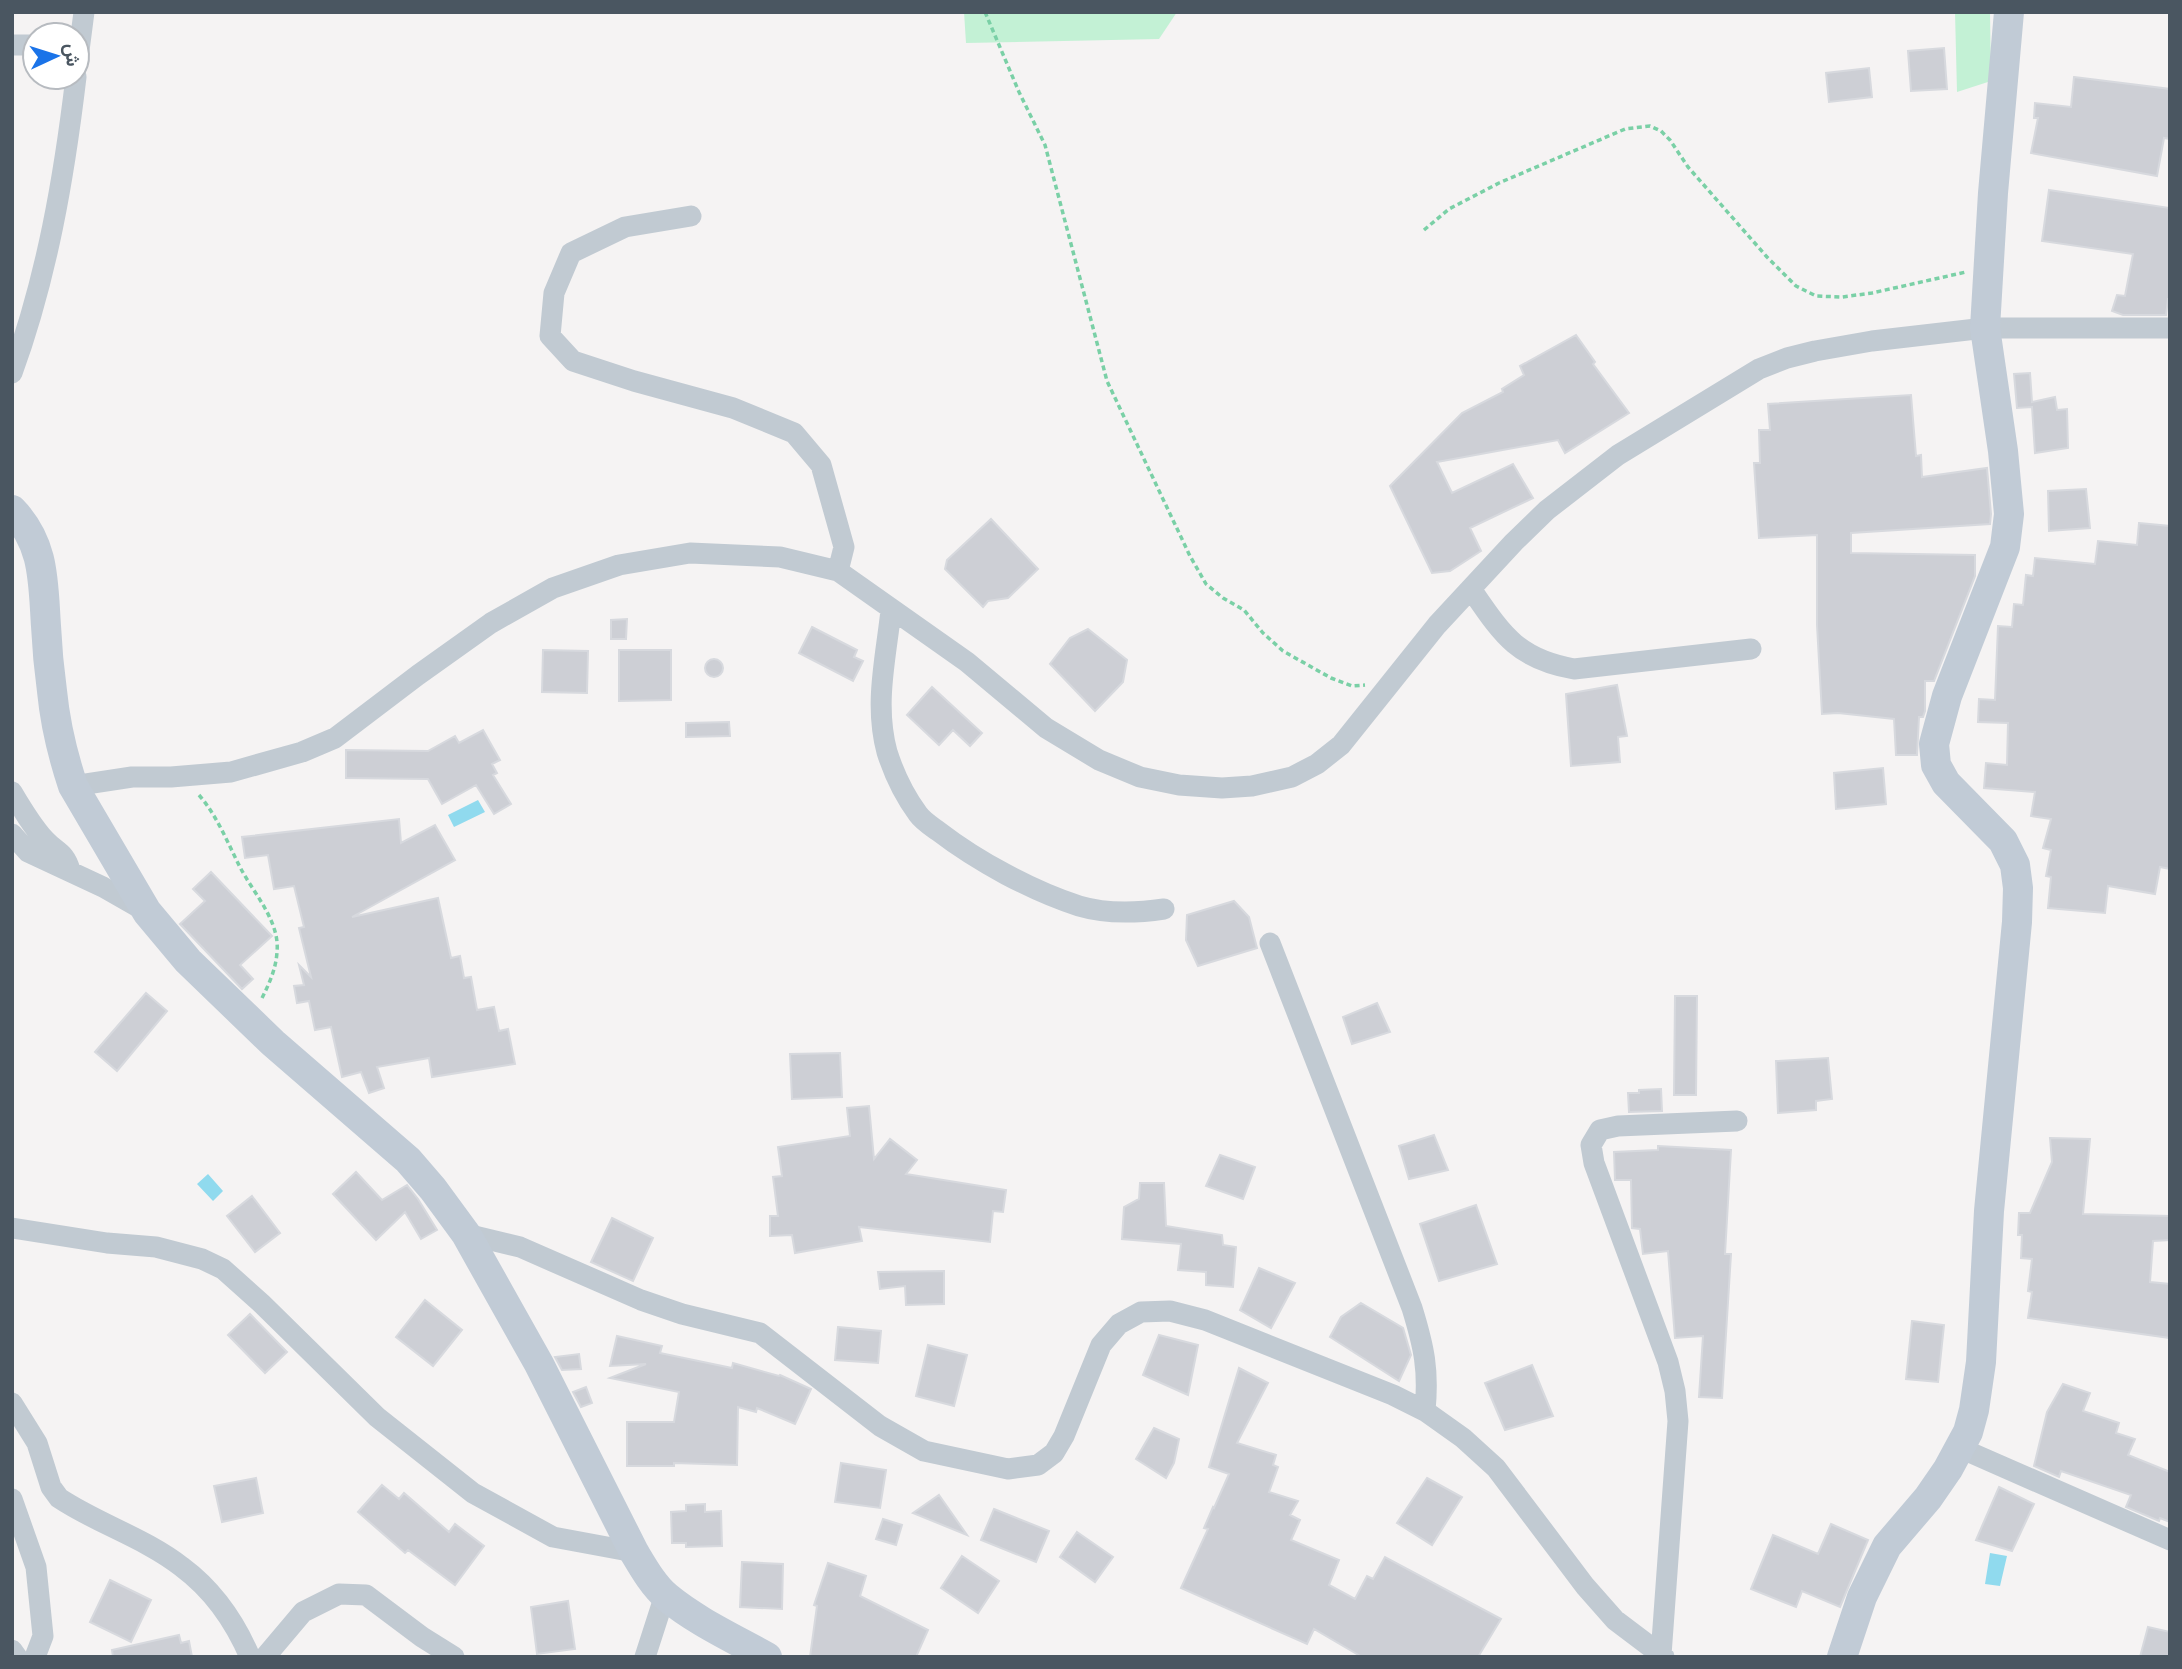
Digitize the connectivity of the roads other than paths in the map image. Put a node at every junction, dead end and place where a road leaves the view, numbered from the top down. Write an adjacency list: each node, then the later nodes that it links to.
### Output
1 (2009, 12): 4 (street)
2 (74, 91): 6 (street)
3 (691, 216): 8 (street)
4 (1985, 328): 5 (street); 9 (street); 24 (street)
5 (2170, 328)
6 (12, 373)
7 (12, 510): 12 (street)
8 (838, 571): 10 (street); 12 (street)
9 (1471, 589): 10 (street); 11 (street)
10 (891, 610): 16 (street)
11 (1751, 649)
12 (73, 786): 17 (street)
13 (12, 792): 15 (street)
14 (12, 834): 15 (street)
15 (71, 872): 17 (street)
16 (1164, 909)
17 (147, 912): 21 (street)
18 (1269, 943): 23 (street)
19 (1737, 1121): 30 (street)
20 (12, 1228): 27 (street)
21 (466, 1234): 23 (street); 27 (street)
22 (12, 1402): 33 (street)
23 (1425, 1411): 30 (street)
24 (1960, 1448): 26 (street); 38 (street)
25 (12, 1499): 32 (street)
26 (2170, 1540)
27 (634, 1552): 28 (street)
28 (665, 1595): 36 (street); 37 (street)
29 (12, 1650): 31 (street)
30 (1662, 1656)
31 (17, 1657)
32 (36, 1657)
33 (250, 1657)
34 (265, 1657): 35 (street)
35 (454, 1657)
36 (645, 1657)
37 (766, 1657)
38 (1842, 1657)

